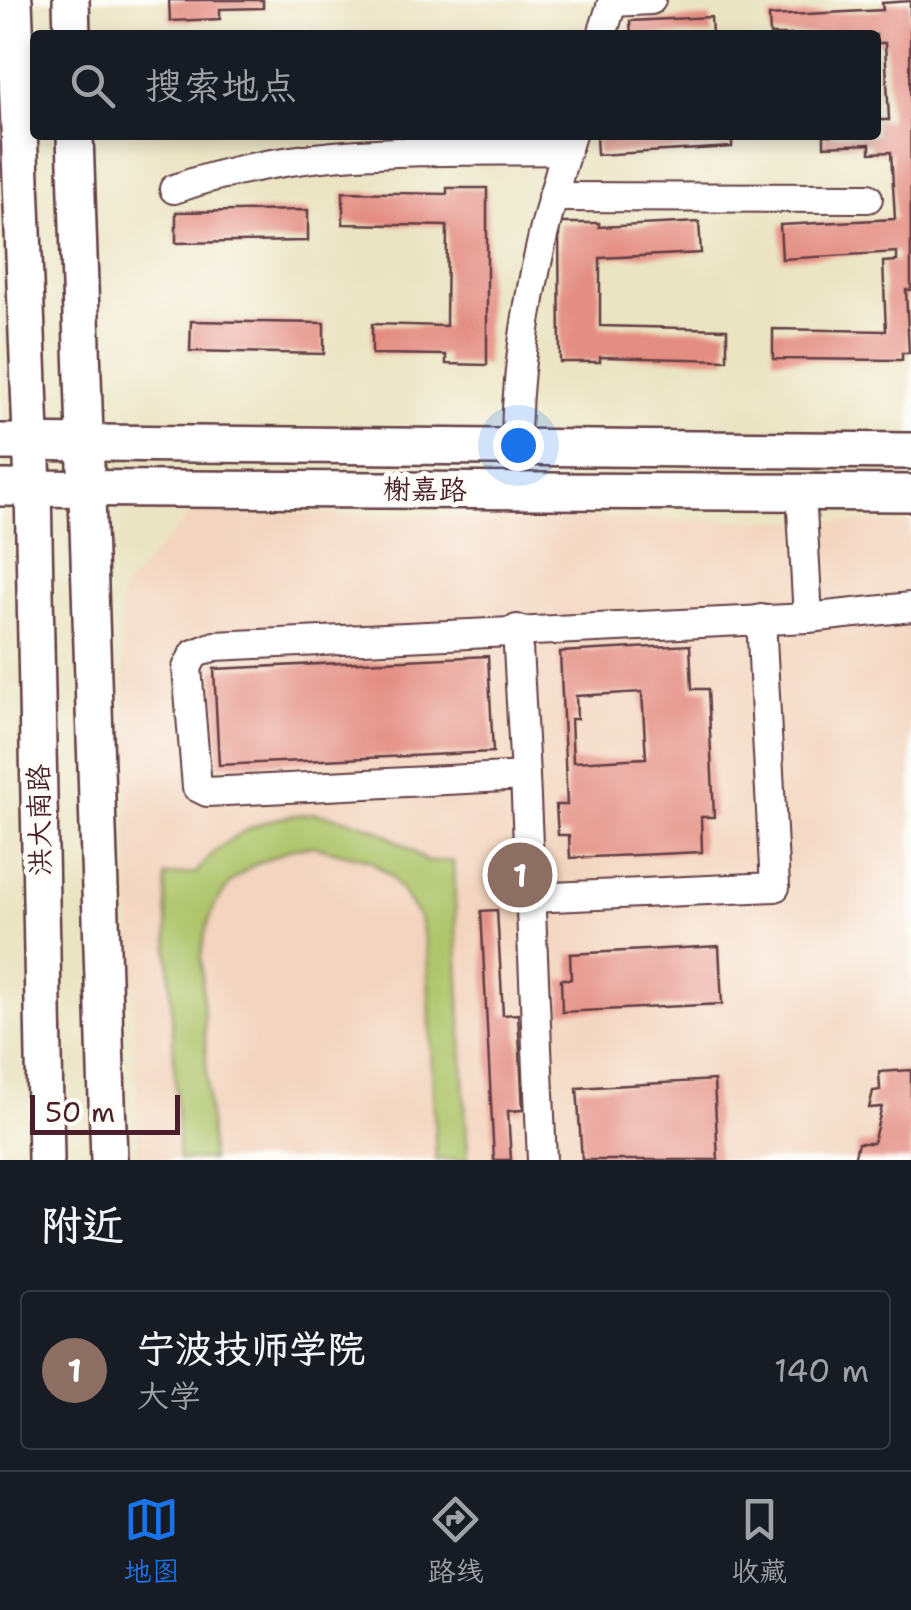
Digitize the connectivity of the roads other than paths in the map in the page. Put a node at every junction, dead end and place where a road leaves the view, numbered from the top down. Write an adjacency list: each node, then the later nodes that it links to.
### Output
1 (14, 0): 12 (main road, 洪大南路)
2 (71, 0): 5 (main road)
3 (650, 0): 4 (lane)
4 (613, 1): 6 (lane)
5 (72, 30)
6 (604, 30)
7 (75, 140): 13 (main road, 洪大南路)
8 (568, 142): 9 (lane); 10 (lane)
9 (174, 189)
10 (552, 197): 11 (lane); 14 (lane)
11 (868, 198)
12 (15, 442): 13 (main road, 榭嘉路); 17 (main road, 洪大南路)
13 (85, 442): 14 (main road, 榭嘉路); 16 (main road, 洪大南路)
14 (516, 447): 15 (main road, 榭嘉路)
15 (911, 451)
16 (87, 486): 17 (main road, 榭嘉路); 18 (main road, 榭嘉路); 27 (main road, 洪大南路)
17 (16, 488): 26 (main road, 洪大南路)
18 (801, 492): 19 (main road, 榭嘉路); 21 (lane)
19 (911, 493)
20 (911, 607): 21 (lane)
21 (808, 618): 22 (lane)
22 (761, 619): 23 (lane); 25 (lane)
23 (517, 630): 24 (lane); 24 (lane)
24 (525, 776): 25 (lane)
25 (530, 898): 28 (lane)
26 (46, 1160)
27 (109, 1160)
28 (542, 1160)

